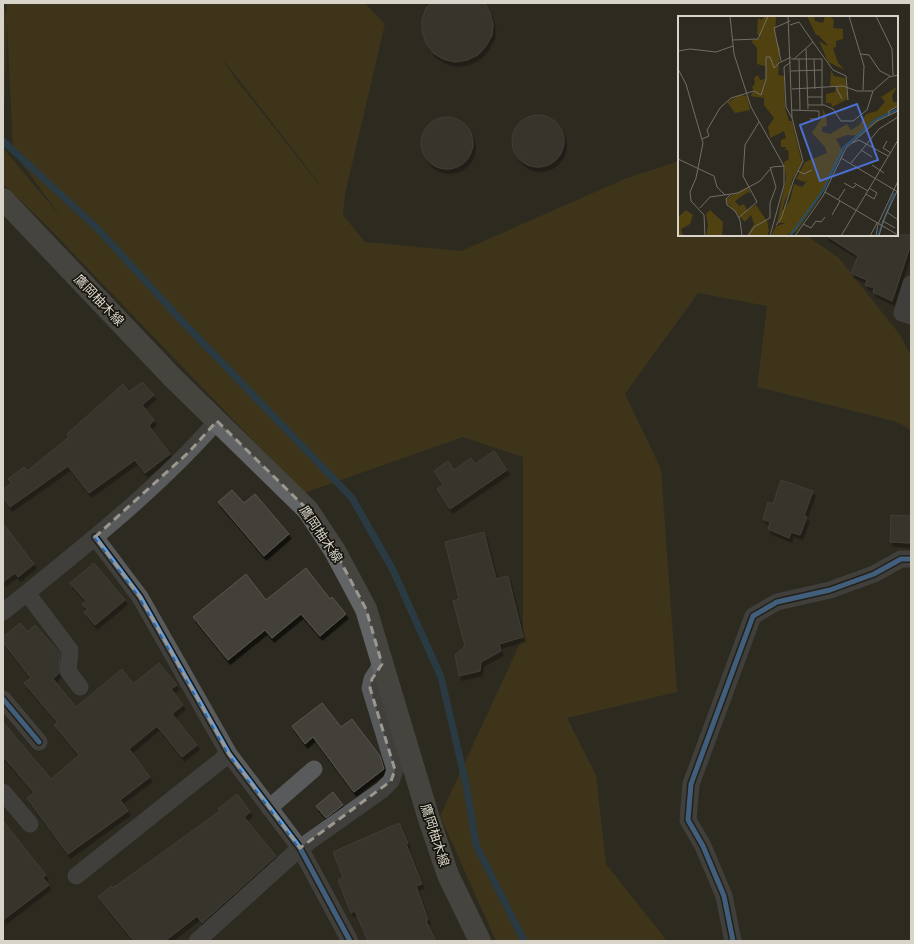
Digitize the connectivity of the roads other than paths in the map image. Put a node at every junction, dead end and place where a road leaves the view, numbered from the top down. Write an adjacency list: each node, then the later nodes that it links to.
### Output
1 (3, 199): 4 (main road, 鷹岡柚木線)
2 (911, 284): 3 (street)
3 (911, 316)
4 (217, 421): 5 (street); 9 (main road, 鷹岡柚木線)
5 (95, 537): 7 (street); 13 (street)
6 (911, 559): 23 (street)
7 (26, 593): 8 (street); 10 (street)
8 (3, 612)
9 (382, 664): 18 (street); 22 (main road, 鷹岡柚木線)
10 (80, 688)
11 (3, 699): 12 (street)
12 (39, 742)
13 (229, 754): 16 (street); 19 (street)
14 (314, 769): 16 (street)
15 (3, 792): 17 (street)
16 (269, 808): 18 (street)
17 (30, 824)
18 (300, 848): 20 (street); 21 (street)
19 (76, 876)
20 (197, 941)
21 (350, 941)
22 (480, 941)
23 (733, 941)

